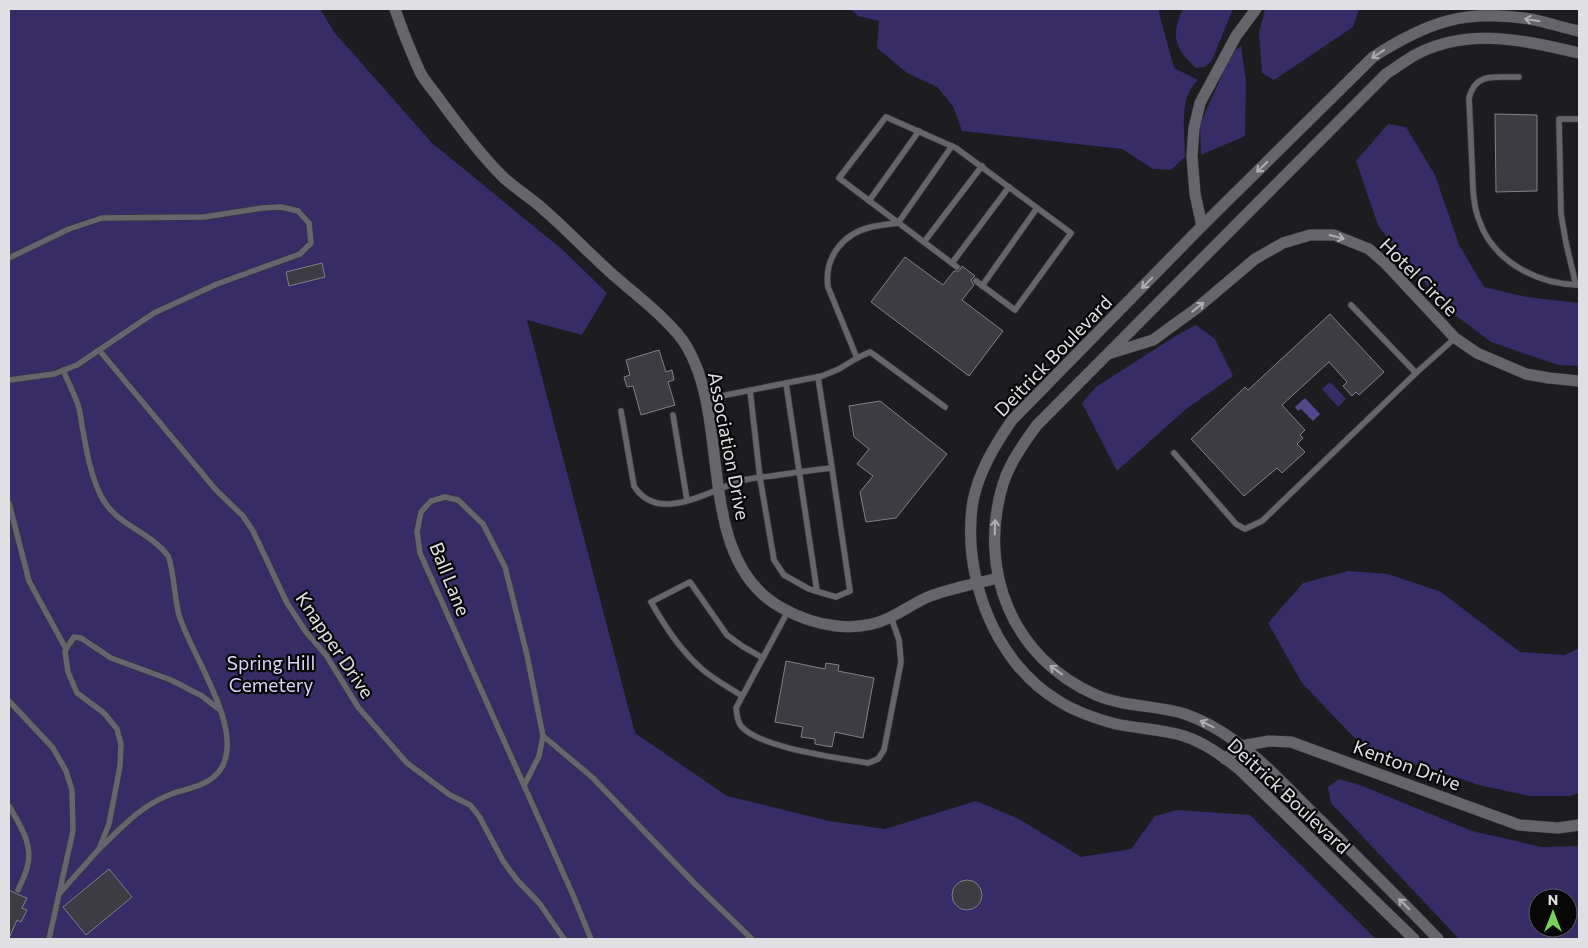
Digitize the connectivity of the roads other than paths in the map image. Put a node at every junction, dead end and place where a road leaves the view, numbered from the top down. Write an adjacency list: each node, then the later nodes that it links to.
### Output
1 (395, 9): 32 (street, Association Drive)
2 (1256, 9): 14 (street)
3 (1579, 31): 14 (street, Deitrick Boulevard, one-way to 14)
4 (1579, 53): 23 (street, Deitrick Boulevard)
5 (1519, 77): 18 (lane)
6 (1579, 119): 18 (lane)
7 (919, 131): 8 (lane); 11 (lane); 11 (lane)
8 (952, 146): 9 (lane); 13 (lane)
9 (982, 166): 10 (lane); 15 (lane)
10 (1009, 187): 12 (lane); 15 (lane)
11 (870, 201): 13 (lane)
12 (1037, 208): 19 (lane); 19 (lane)
13 (898, 223): 15 (lane); 24 (lane)
14 (1202, 226): 44 (street, Deitrick Boulevard, one-way to 44)
15 (924, 242)
16 (9, 258): 22 (lane)
17 (976, 281): 19 (lane)
18 (1578, 285)
19 (982, 286)
20 (1351, 305): 26 (lane)
21 (1455, 338): 23 (street, Hotel Circle, one-way to 21); 26 (lane); 29 (street, Hotel Circle)
22 (99, 350): 25 (lane); 63 (lane, Knapper Drive)
23 (1110, 353): 43 (street, Deitrick Boulevard, one-way to 23)
24 (857, 358): 27 (lane); 33 (lane)
25 (64, 370): 28 (lane); 52 (lane)
26 (1416, 373): 36 (lane)
27 (818, 377): 30 (lane); 37 (lane)
28 (9, 380)
29 (1579, 381)
30 (786, 383): 31 (lane); 38 (lane)
31 (750, 390): 32 (lane); 39 (lane)
32 (706, 399): 40 (street, Association Drive)
33 (944, 406)
34 (621, 411): 41 (lane)
35 (673, 415): 41 (lane)
36 (1174, 453)
37 (832, 468): 38 (lane); 45 (lane)
38 (799, 472): 39 (lane); 45 (lane)
39 (760, 478): 40 (lane); 45 (lane)
40 (720, 489): 41 (lane); 46 (street, Association Drive)
41 (687, 500)
42 (9, 503): 48 (lane)
43 (998, 578): 44 (street, Association Drive); 54 (street, Deitrick Boulevard, one-way to 43)
44 (978, 583): 47 (street, Association Drive); 55 (street, Deitrick Boulevard)
45 (817, 591)
46 (788, 612): 47 (street, Association Drive); 49 (lane)
47 (892, 617): 50 (lane)
48 (66, 649): 52 (lane); 59 (lane)
49 (763, 658): 50 (lane); 50 (lane)
50 (742, 696)
51 (9, 701): 61 (lane)
52 (220, 710): 59 (lane)
53 (543, 736): 56 (lane, Ball Lane); 56 (lane, Ball Lane); 65 (lane)
54 (1241, 746): 55 (street); 58 (street, Kenton Drive); 67 (street, Deitrick Boulevard, one-way to 54)
55 (1226, 759): 66 (street, Deitrick Boulevard)
56 (524, 786): 64 (lane, Ball Lane)
57 (9, 806): 60 (lane)
58 (1579, 825)
59 (99, 849): 61 (lane)
60 (18, 890)
61 (59, 894): 62 (lane)
62 (49, 939)
63 (564, 939)
64 (591, 939)
65 (752, 939)
66 (1414, 939)
67 (1438, 939)

